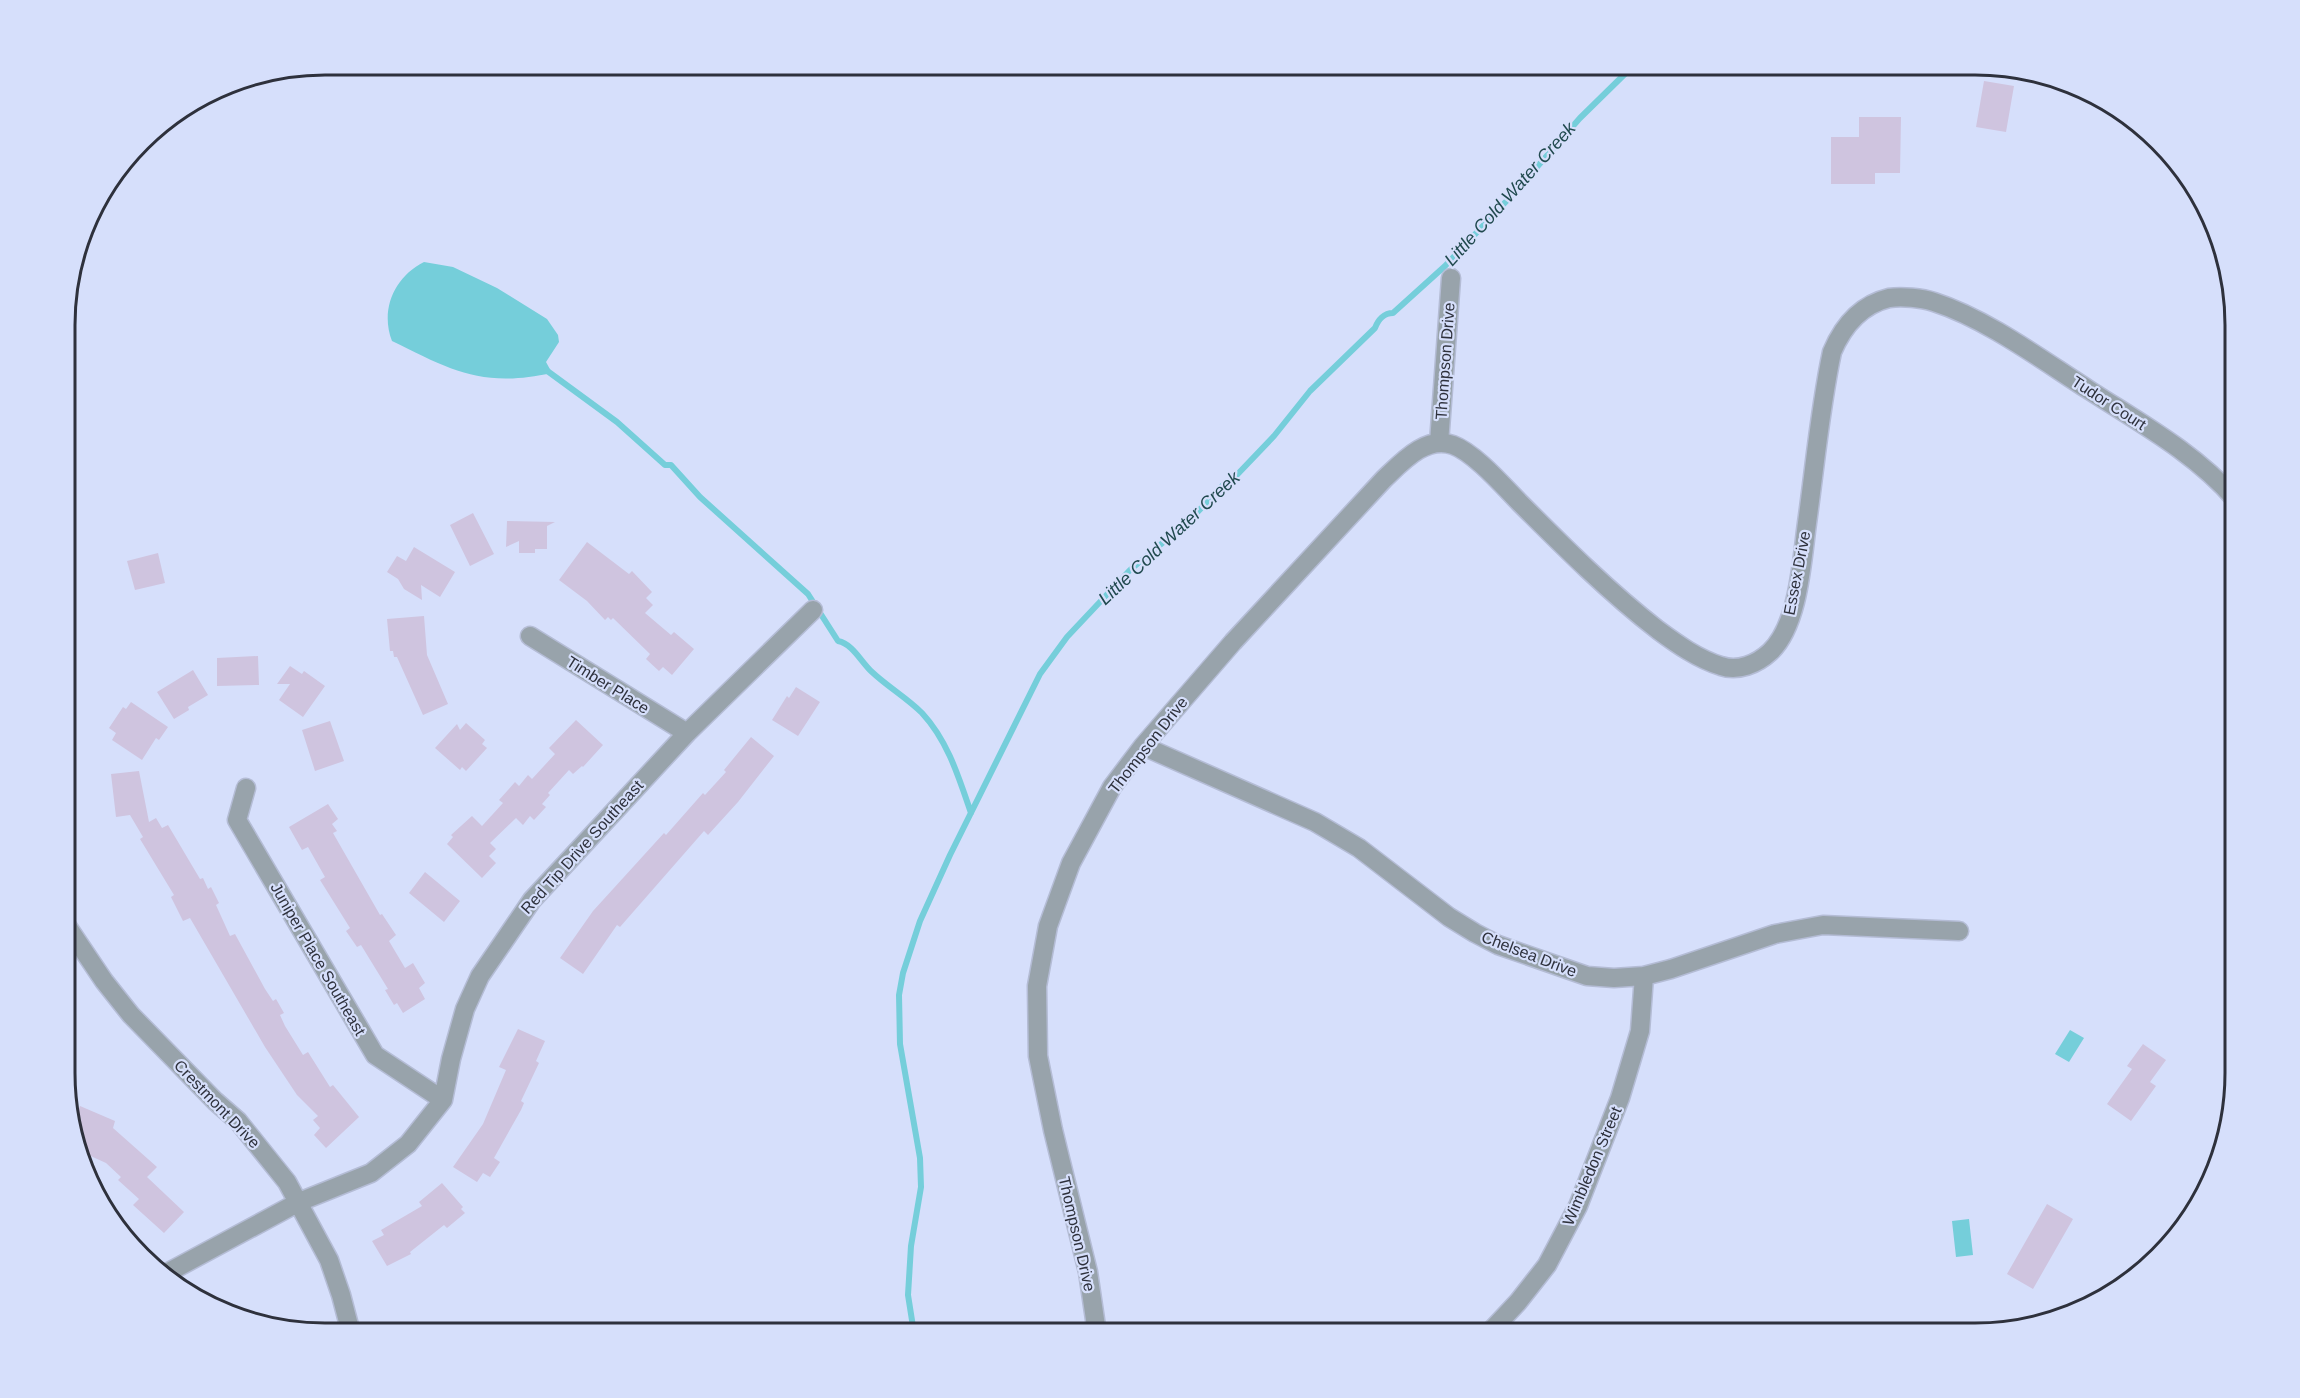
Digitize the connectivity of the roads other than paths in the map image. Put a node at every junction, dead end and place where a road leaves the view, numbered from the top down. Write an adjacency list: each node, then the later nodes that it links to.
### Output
1 (1451, 278): 3 (street, Thompson Drive)
2 (1974, 318): 3 (street, Essex Drive); 4 (street, Tudor Court)
3 (1439, 443): 8 (street, Thompson Drive)
4 (2225, 488)
5 (813, 610): 7 (street, Red Tip Drive Southeast)
6 (530, 636): 7 (street, Timber Place)
7 (687, 733): 13 (street, Red Tip Drive Southeast)
8 (1143, 746): 12 (street, Chelsea Drive); 17 (street, Thompson Drive)
9 (246, 788): 13 (street, Juniper Place Southeast)
10 (1959, 931): 12 (street, Chelsea Drive)
11 (75, 938): 14 (street, Crestmont Drive)
12 (1644, 976): 18 (street, Wimbledon Street)
13 (443, 1100): 14 (street, Red Tip Drive Southeast)
14 (300, 1202): 15 (street, Red Tip Drive Southeast); 16 (street, Crestmont Drive)
15 (172, 1270)
16 (348, 1323)
17 (1096, 1323)
18 (1498, 1323)

